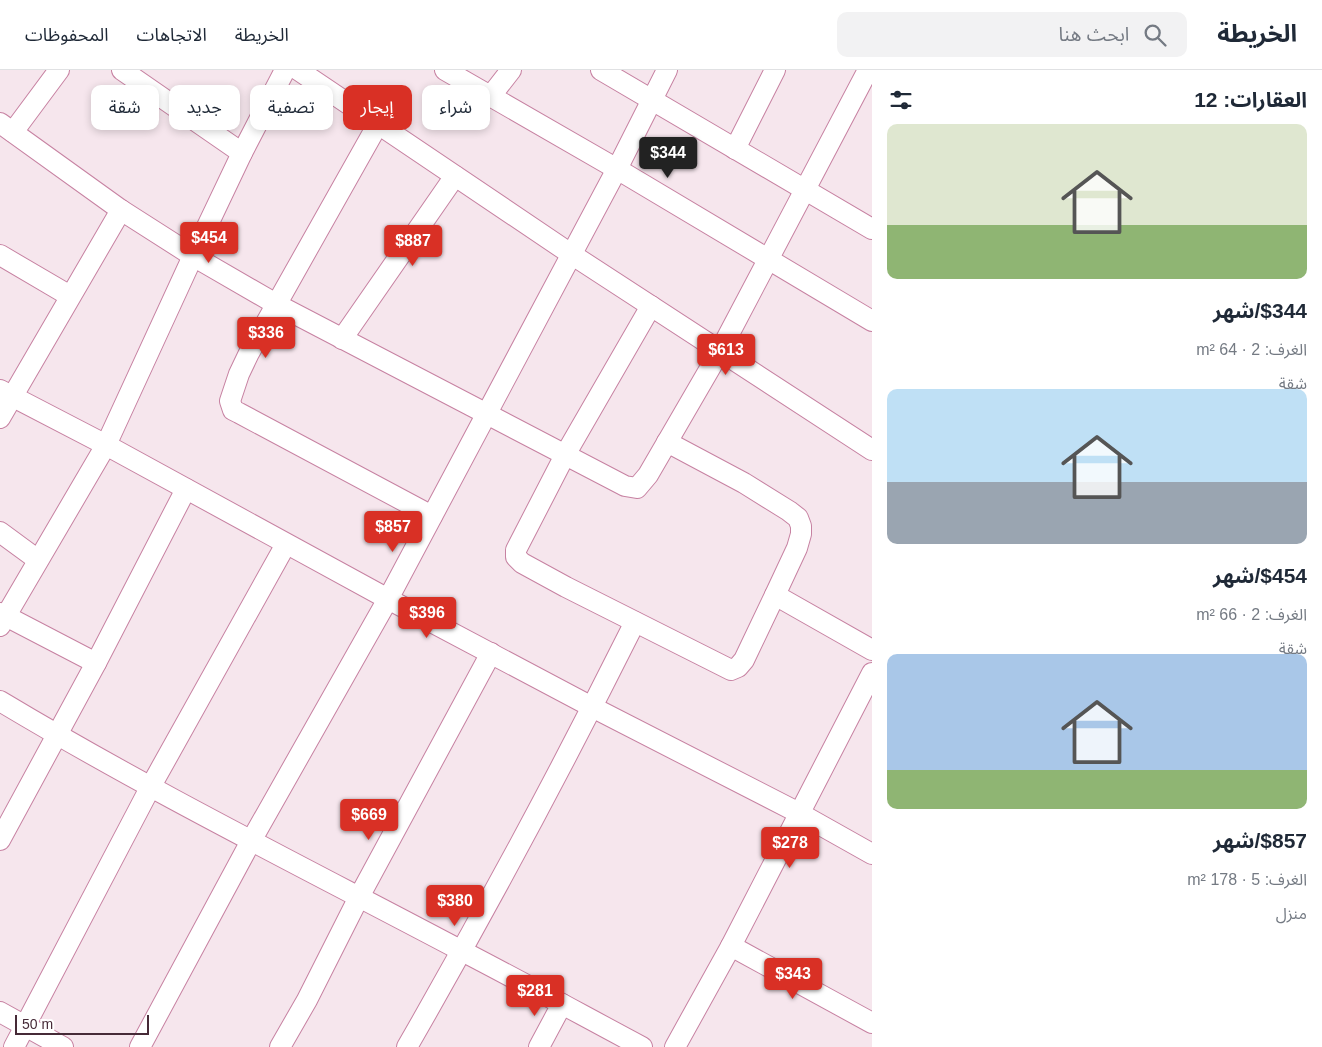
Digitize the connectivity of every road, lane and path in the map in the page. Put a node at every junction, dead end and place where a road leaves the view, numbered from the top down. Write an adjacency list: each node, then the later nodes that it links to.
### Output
1 (59, 70): 15 (street)
2 (122, 70): 19 (street)
3 (285, 70): 19 (street)
4 (298, 70): 13 (street)
5 (445, 70): 11 (street)
6 (511, 70): 12 (street)
7 (601, 70): 14 (street)
8 (667, 70): 14 (street)
9 (775, 70): 18 (street)
10 (868, 70): 22 (street)
11 (471, 85)
12 (490, 96): 20 (street)
13 (343, 100)
14 (651, 100): 18 (street); 20 (street)
15 (6, 127): 23 (street)
16 (375, 130): 30 (street)
17 (387, 130): 21 (street)
18 (735, 149): 22 (street)
19 (242, 153): 27 (street)
20 (617, 169): 25 (street); 28 (street)
21 (455, 176): 25 (street); 33 (street)
22 (805, 189): 24 (street); 28 (street)
23 (121, 210): 27 (street); 29 (street)
24 (872, 229)
25 (571, 254): 31 (street); 36 (street)
26 (0, 255): 29 (street)
27 (193, 256): 30 (street); 39 (street)
28 (769, 260): 32 (street); 34 (street)
29 (70, 296): 35 (street)
30 (276, 304): 33 (street); 43 (street)
31 (651, 306): 34 (street); 41 (street)
32 (872, 322)
33 (342, 339): 36 (street)
34 (720, 351): 38 (street); 40 (street)
35 (6, 393): 37 (street); 39 (street)
36 (485, 414): 41 (street); 43 (street)
37 (0, 418)
38 (667, 442): 41 (street); 47 (street)
39 (106, 445): 42 (street); 46 (street)
40 (872, 450)
41 (566, 455): 50 (street)
42 (186, 489): 45 (street); 53 (street)
43 (432, 516): 48 (street)
44 (0, 532): 46 (street)
45 (286, 544): 48 (street); 58 (street)
46 (38, 560): 49 (street)
47 (775, 595): 50 (street); 51 (street)
48 (388, 599): 52 (street); 61 (street)
49 (2, 618): 53 (street)
50 (635, 622): 56 (street)
51 (872, 650)
52 (491, 653): 56 (street); 63 (street)
53 (96, 662): 57 (street)
54 (872, 673): 59 (street)
55 (0, 701): 57 (street)
56 (592, 707): 59 (street); 65 (street)
57 (56, 735): 58 (street); 60 (street)
58 (151, 786): 61 (street); 69 (street)
59 (799, 813): 62 (street); 64 (street)
60 (0, 840)
61 (251, 840): 63 (street); 72 (street)
62 (872, 854)
63 (359, 897): 65 (street); 73 (street)
64 (731, 946): 68 (street); 77 (street)
65 (462, 951): 66 (street); 74 (street)
66 (562, 1004): 75 (street); 76 (street)
67 (0, 1012): 69 (street)
68 (872, 1023)
69 (26, 1026): 70 (street); 71 (street)
70 (14, 1047)
71 (63, 1047)
72 (140, 1047)
73 (280, 1047)
74 (406, 1047)
75 (539, 1047)
76 (642, 1047)
77 (675, 1047)

